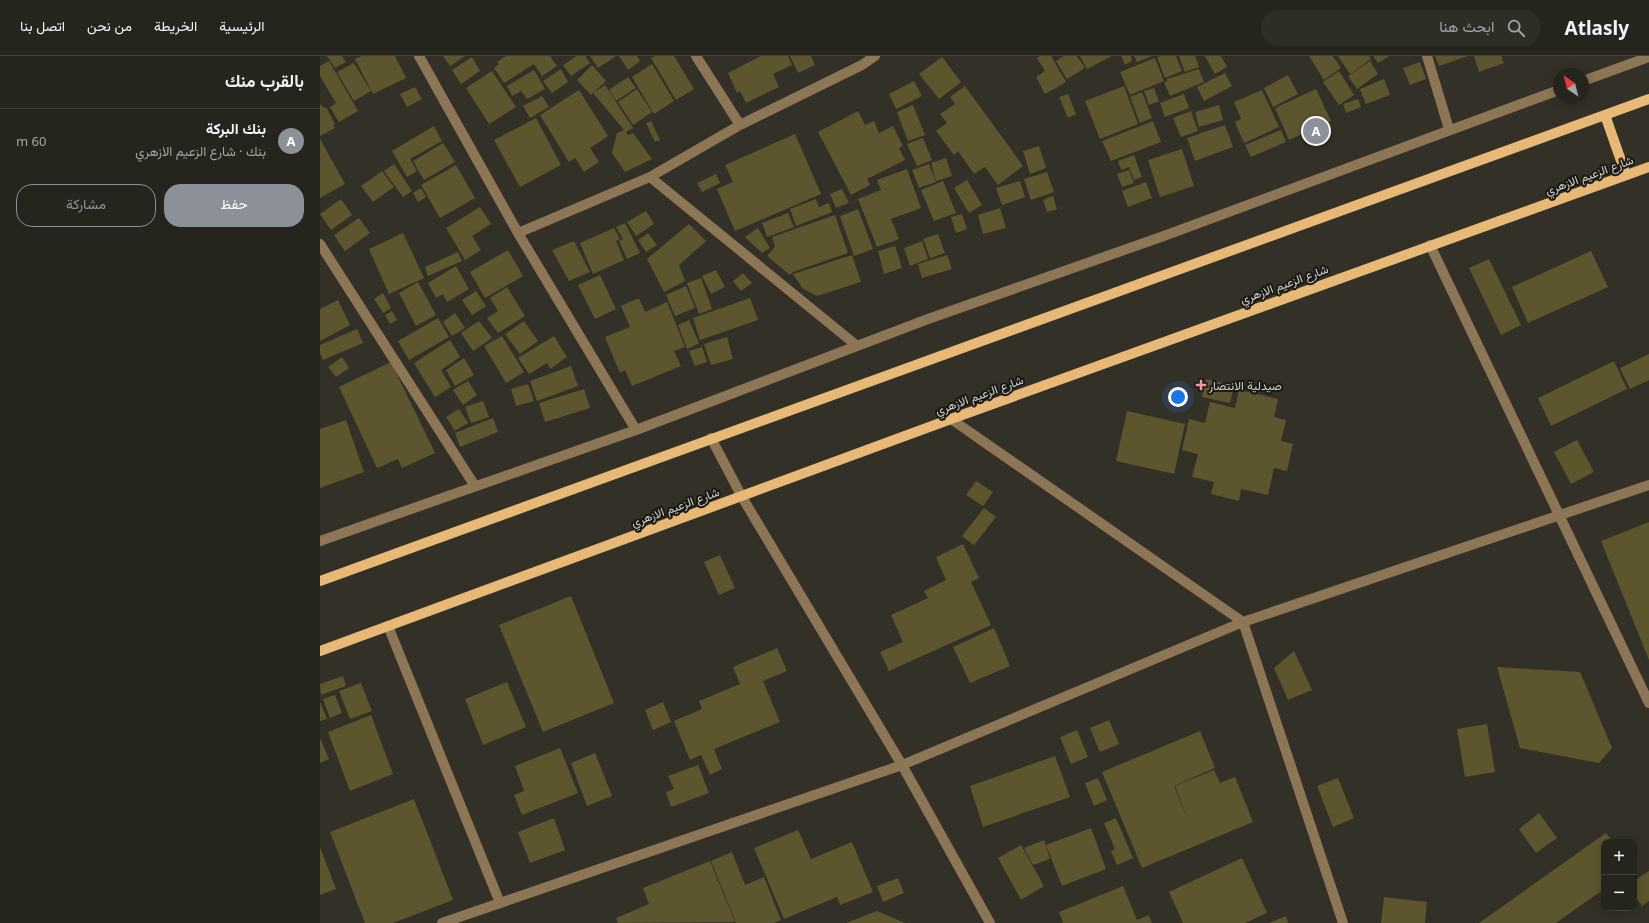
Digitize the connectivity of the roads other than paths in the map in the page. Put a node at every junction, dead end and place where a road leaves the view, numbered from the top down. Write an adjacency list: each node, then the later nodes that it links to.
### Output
1 (419, 56): 15 (street)
2 (696, 56): 10 (street)
3 (875, 56): 10 (street)
4 (1427, 56): 11 (street)
5 (1649, 57): 6 (street)
6 (1589, 79)
7 (1553, 92): 11 (street)
8 (1649, 99): 9 (main road)
9 (1604, 115): 13 (main road); 22 (main road)
10 (740, 125): 14 (street)
11 (1449, 129): 19 (street)
12 (1649, 167): 13 (main road, شارع الزعيم الازهري)
13 (1626, 175): 17 (main road, شارع الزعيم الازهري)
14 (650, 176): 15 (street); 19 (street)
15 (518, 233): 21 (street)
16 (320, 244): 18 (street)
17 (1430, 245): 20 (main road, شارع الزعيم الازهري); 26 (street)
18 (323, 254): 24 (street)
19 (856, 345): 21 (street)
20 (951, 419): 25 (main road, شارع الزعيم الازهري); 29 (street)
21 (636, 430): 24 (street)
22 (711, 438): 25 (street); 28 (main road)
23 (1649, 485): 26 (street)
24 (475, 486): 27 (street)
25 (742, 496): 30 (main road, شارع الزعيم الازهري); 33 (street)
26 (1559, 514): 29 (street); 32 (street)
27 (320, 541)
28 (320, 581)
29 (1243, 622): 33 (street); 37 (street)
30 (388, 626): 31 (main road, شارع الزعيم الازهري); 34 (street)
31 (320, 651)
32 (1649, 703)
33 (902, 765): 34 (street); 36 (street)
34 (500, 903): 35 (street)
35 (442, 923)
36 (990, 923)
37 (1343, 923)

